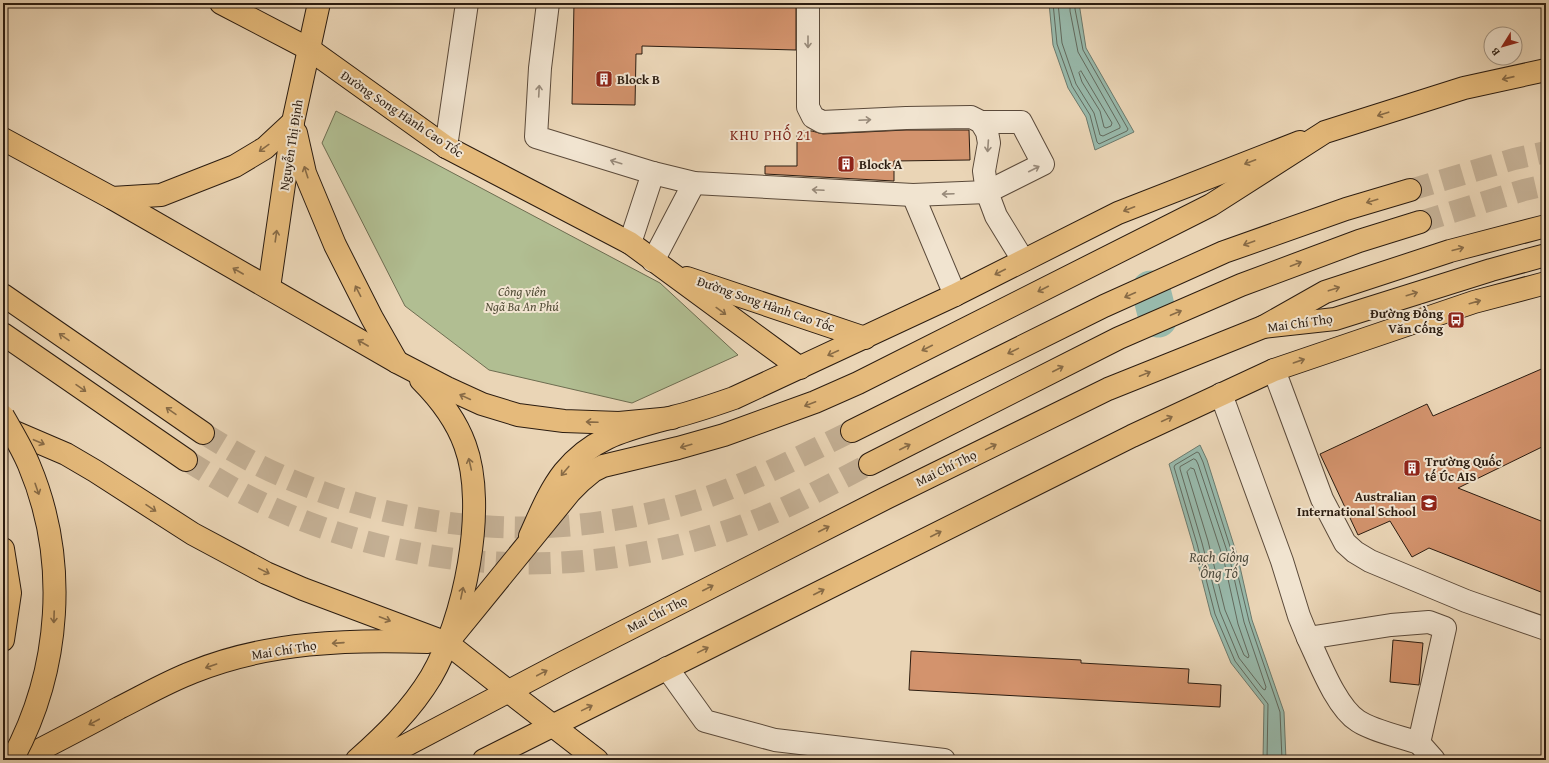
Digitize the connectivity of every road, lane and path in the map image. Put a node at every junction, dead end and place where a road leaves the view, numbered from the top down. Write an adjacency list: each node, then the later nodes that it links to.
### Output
1 (221, 3): 6 (main road, Đường Song Hành Cao Tốc)
2 (318, 3): 6 (main road, Nguyễn Thị Định)
3 (467, 3): 12 (lane)
4 (548, 3): 13 (lane, one-way to 4)
5 (808, 3): 9 (lane, one-way to 9)
6 (309, 49): 8 (main road, Nguyễn Thị Định); 12 (main road, Đường Song Hành Cao Tốc)
7 (1546, 70): 10 (main road, one-way to 10)
8 (293, 122): 18 (main road, one-way to 18); 26 (main road, Nguyễn Thị Định, one-way to 8); 32 (main road, one-way to 8)
9 (981, 122): 16 (lane, one-way to 16); 16 (lane, one-way to 9)
10 (1325, 132): 23 (main road, one-way to 23); 43 (main road, one-way to 43)
11 (3, 139): 18 (main road)
12 (446, 146): 21 (main road, Đường Song Hành Cao Tốc)
13 (653, 173): 14 (lane); 21 (lane)
14 (694, 182): 17 (lane, one-way to 14); 24 (lane)
15 (1410, 190): 39 (main road, one-way to 39)
16 (987, 192): 17 (lane, one-way to 17); 23 (lane)
17 (913, 195): 28 (lane)
18 (112, 198): 26 (main road, one-way to 18)
19 (1420, 222): 42 (main road, one-way to 19)
20 (1546, 226): 29 (main road, one-way to 20)
21 (630, 244): 24 (main road, Đường Song Hành Cao Tốc)
22 (1546, 255): 29 (main road, Mai Chí Thọ, one-way to 22)
23 (1023, 260): 28 (main road, one-way to 28)
24 (660, 266): 31 (main road, Đường Song Hành Cao Tốc); 33 (main road, Đường Song Hành Cao Tốc, one-way to 33)
25 (1546, 284): 34 (main road, one-way to 25)
26 (269, 288): 32 (main road, one-way to 26)
27 (3, 295): 40 (main road, one-way to 27)
28 (955, 295): 31 (main road)
29 (1264, 327): 50 (main road, Mai Chí Thọ, one-way to 29)
30 (3, 334): 41 (main road, one-way to 41)
31 (865, 338): 33 (main road, one-way to 33)
32 (397, 362): 37 (main road, one-way to 32); 48 (main road, one-way to 32)
33 (800, 368): 37 (main road)
34 (1274, 370): 35 (main road); 45 (lane)
35 (1221, 394): 46 (lane); 49 (main road, one-way to 35)
36 (3, 416): 53 (main road, one-way to 53, bridge)
37 (672, 418): 43 (main road, one-way to 43)
38 (3, 427): 48 (main road, one-way to 48)
39 (852, 431)
40 (204, 433)
41 (186, 460)
42 (870, 464)
43 (525, 546): 48 (main road)
44 (3, 549): 47 (main road)
45 (1546, 629)
46 (1308, 638): 52 (lane); 52 (lane)
47 (3, 640)
48 (447, 643): 50 (main road); 54 (main road, Mai Chí Thọ, one-way to 54); 55 (main road)
49 (667, 668): 51 (main road, one-way to 49); 59 (lane)
50 (508, 691): 51 (main road); 56 (main road, Mai Chí Thọ)
51 (552, 725): 57 (main road); 58 (main road)
52 (1419, 743): 60 (lane)
53 (12, 760)
54 (20, 760)
55 (357, 760)
56 (378, 760)
57 (484, 760)
58 (597, 760)
59 (944, 760)
60 (1434, 760)

